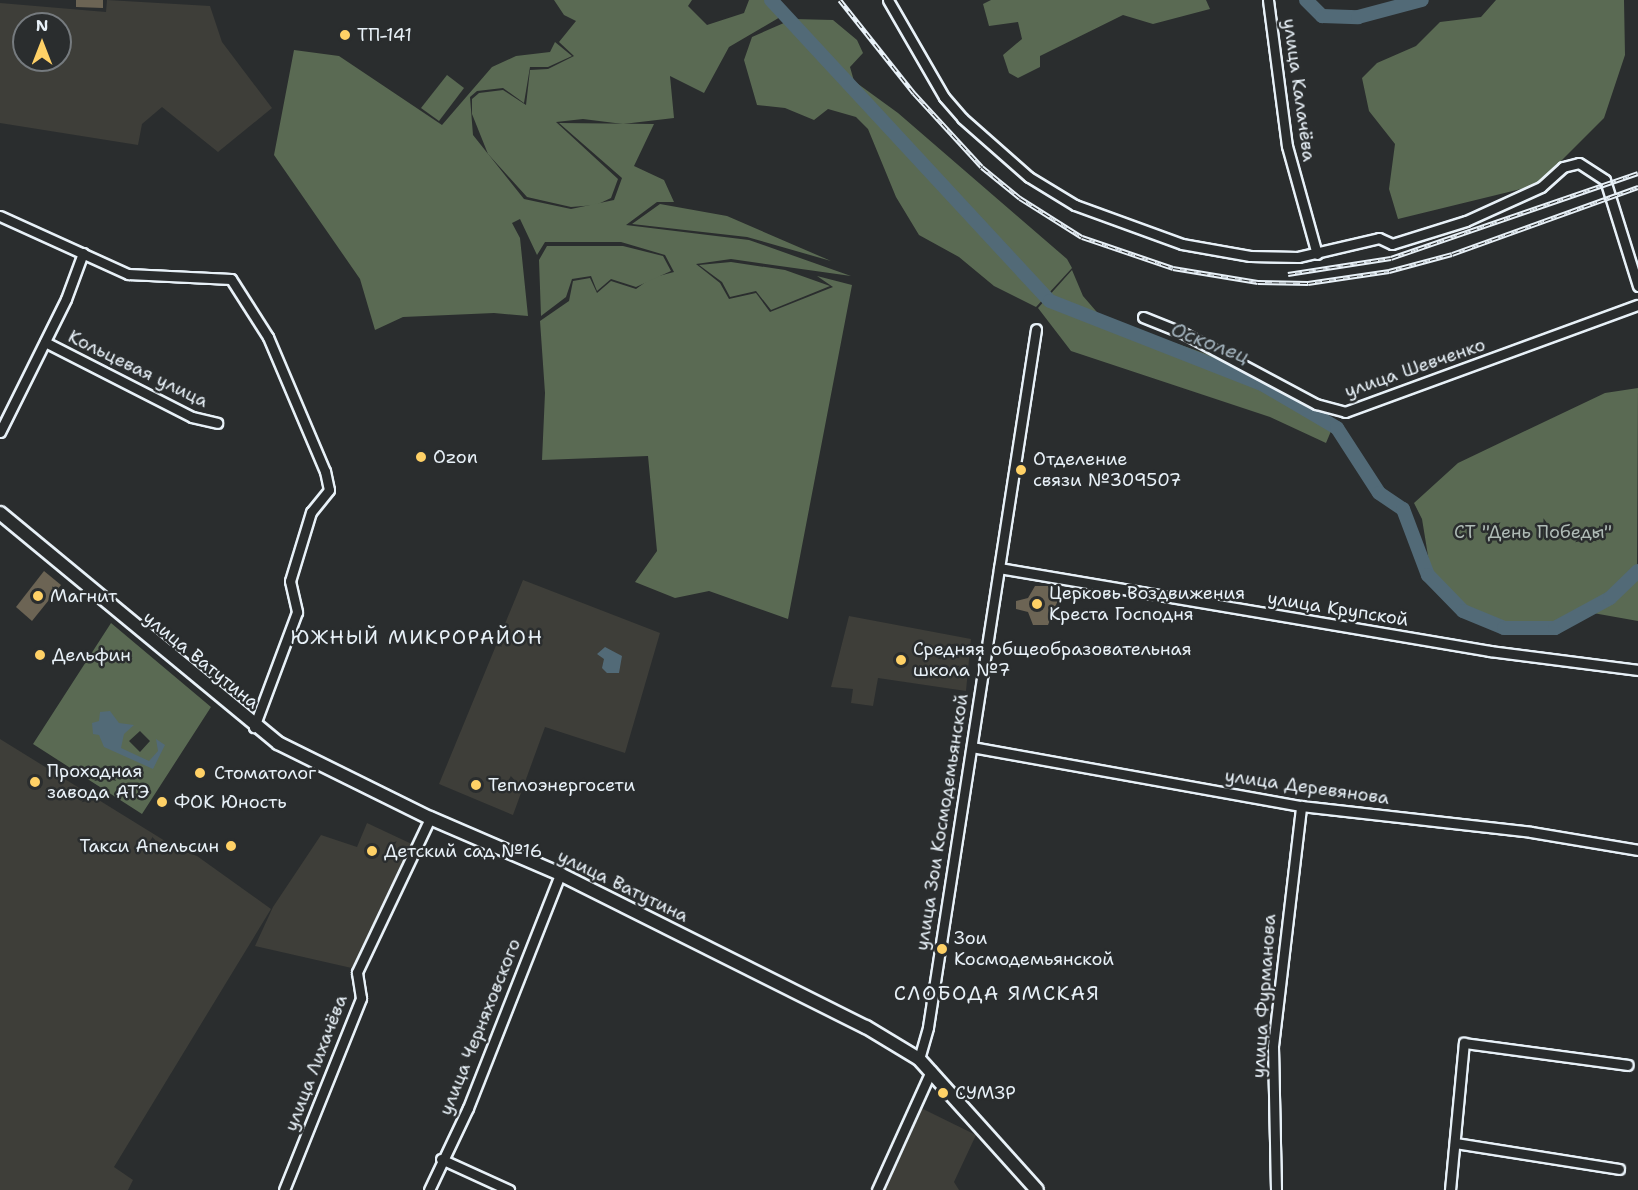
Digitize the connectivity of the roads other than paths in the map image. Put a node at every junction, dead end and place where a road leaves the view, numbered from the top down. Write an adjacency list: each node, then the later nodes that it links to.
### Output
1 (888, 0): 5 (street)
2 (1268, 0): 5 (street, улица Калачёва)
3 (0, 216): 4 (street)
4 (82, 253): 10 (street, Кольцевая улица); 16 (street)
5 (1317, 254): 6 (street)
6 (1638, 286)
7 (1638, 305): 8 (street, улица Шевченко)
8 (1143, 317)
9 (1036, 329): 14 (street, улица Зои Космодемьянской)
10 (45, 342): 11 (street, Кольцевая улица); 12 (street, Кольцевая улица)
11 (217, 423)
12 (0, 432)
13 (0, 513): 16 (main road, улица Ватутина)
14 (999, 568): 15 (street, улица Крупской); 17 (street, улица Зои Космодемьянской)
15 (1638, 670)
16 (254, 727): 19 (main road, улица Ватутина)
17 (972, 747): 18 (street, улица Деревянова); 22 (street, улица Зои Космодемьянской)
18 (1300, 806): 20 (street, улица Деревянова); 33 (street, улица Фурманова)
19 (430, 818): 21 (main road, улица Ватутина); 28 (street, улица Лихачёва)
20 (1638, 850)
21 (560, 874): 22 (main road, улица Ватутина); 26 (street, улица Черняховского)
22 (918, 1059): 24 (main road, улица Ватутина)
23 (1628, 1065): 25 (street)
24 (931, 1071): 31 (street); 32 (main road, улица Ватутина)
25 (1455, 1143): 27 (street); 34 (street)
26 (441, 1159): 29 (street, улица Черняховского); 30 (street)
27 (1619, 1169)
28 (284, 1190)
29 (429, 1190)
30 (509, 1190)
31 (877, 1190)
32 (1037, 1190)
33 (1276, 1190)
34 (1450, 1190)

